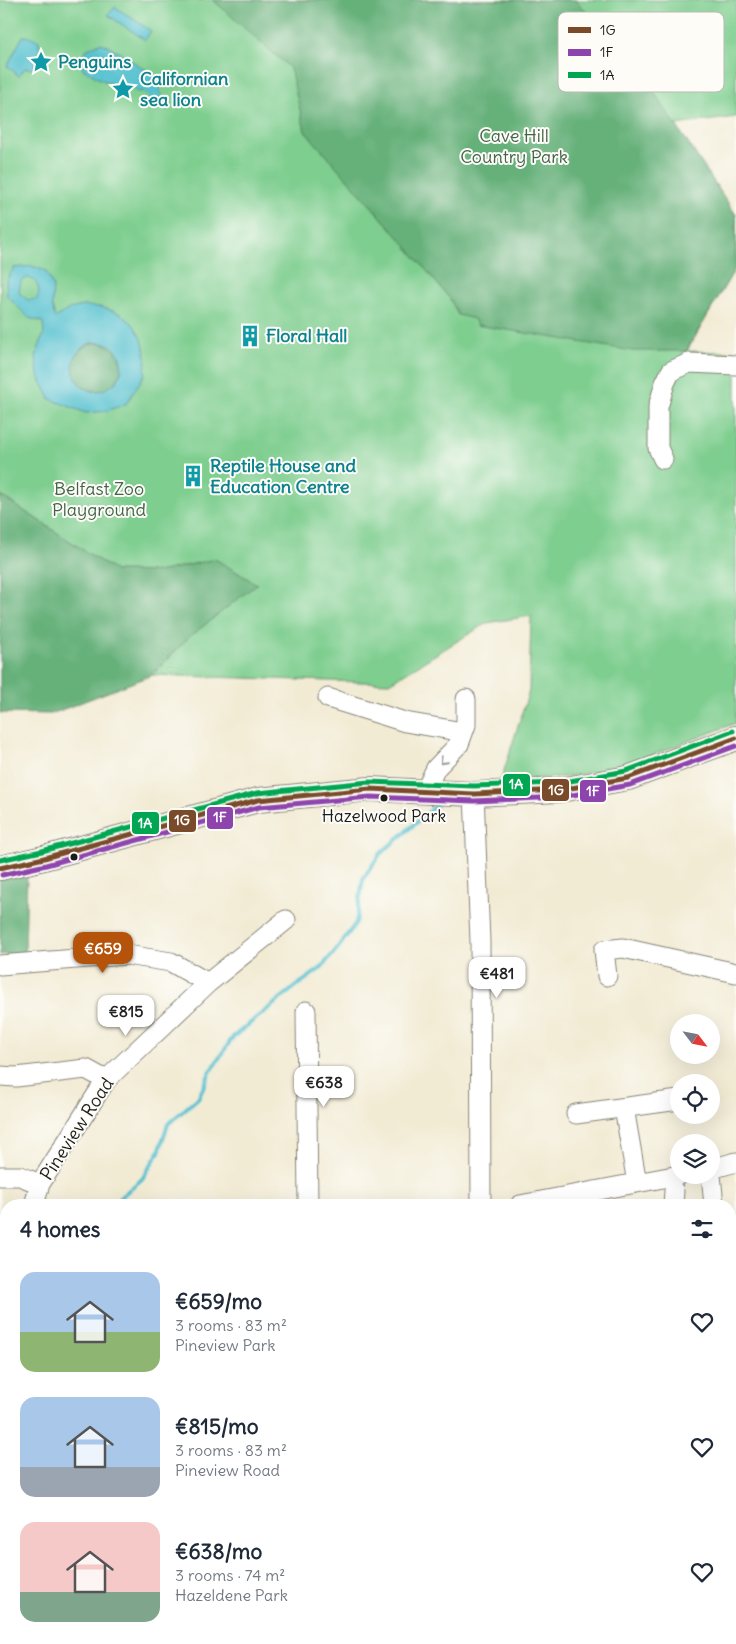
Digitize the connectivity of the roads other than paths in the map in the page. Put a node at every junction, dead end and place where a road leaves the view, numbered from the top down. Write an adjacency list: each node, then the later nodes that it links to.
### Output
1 (736, 365): 2 (street)
2 (663, 459)
3 (328, 698): 5 (street)
4 (466, 699): 5 (street)
5 (463, 732): 7 (street, one-way to 7)
6 (736, 738): 8 (main road)
7 (424, 793): 8 (main road); 9 (main road)
8 (474, 794): 30 (street)
9 (0, 868)
10 (286, 920): 14 (street, Pineview Road)
11 (0, 965): 14 (street)
12 (736, 973): 13 (street)
13 (607, 976)
14 (208, 983): 17 (street, Pineview Road)
15 (306, 1011): 29 (street)
16 (0, 1076): 17 (street)
17 (106, 1080): 25 (street, Pineview Road)
18 (670, 1101): 19 (street)
19 (624, 1108): 20 (street); 24 (street)
20 (576, 1114)
21 (736, 1162): 22 (street)
22 (720, 1166)
23 (0, 1176): 25 (street)
24 (637, 1183): 27 (street); 31 (street)
25 (40, 1184): 28 (street, Pineview Road)
26 (712, 1184): 32 (street)
27 (675, 1190)
28 (36, 1199)
29 (308, 1199)
30 (481, 1199)
31 (552, 1199)
32 (713, 1199)

